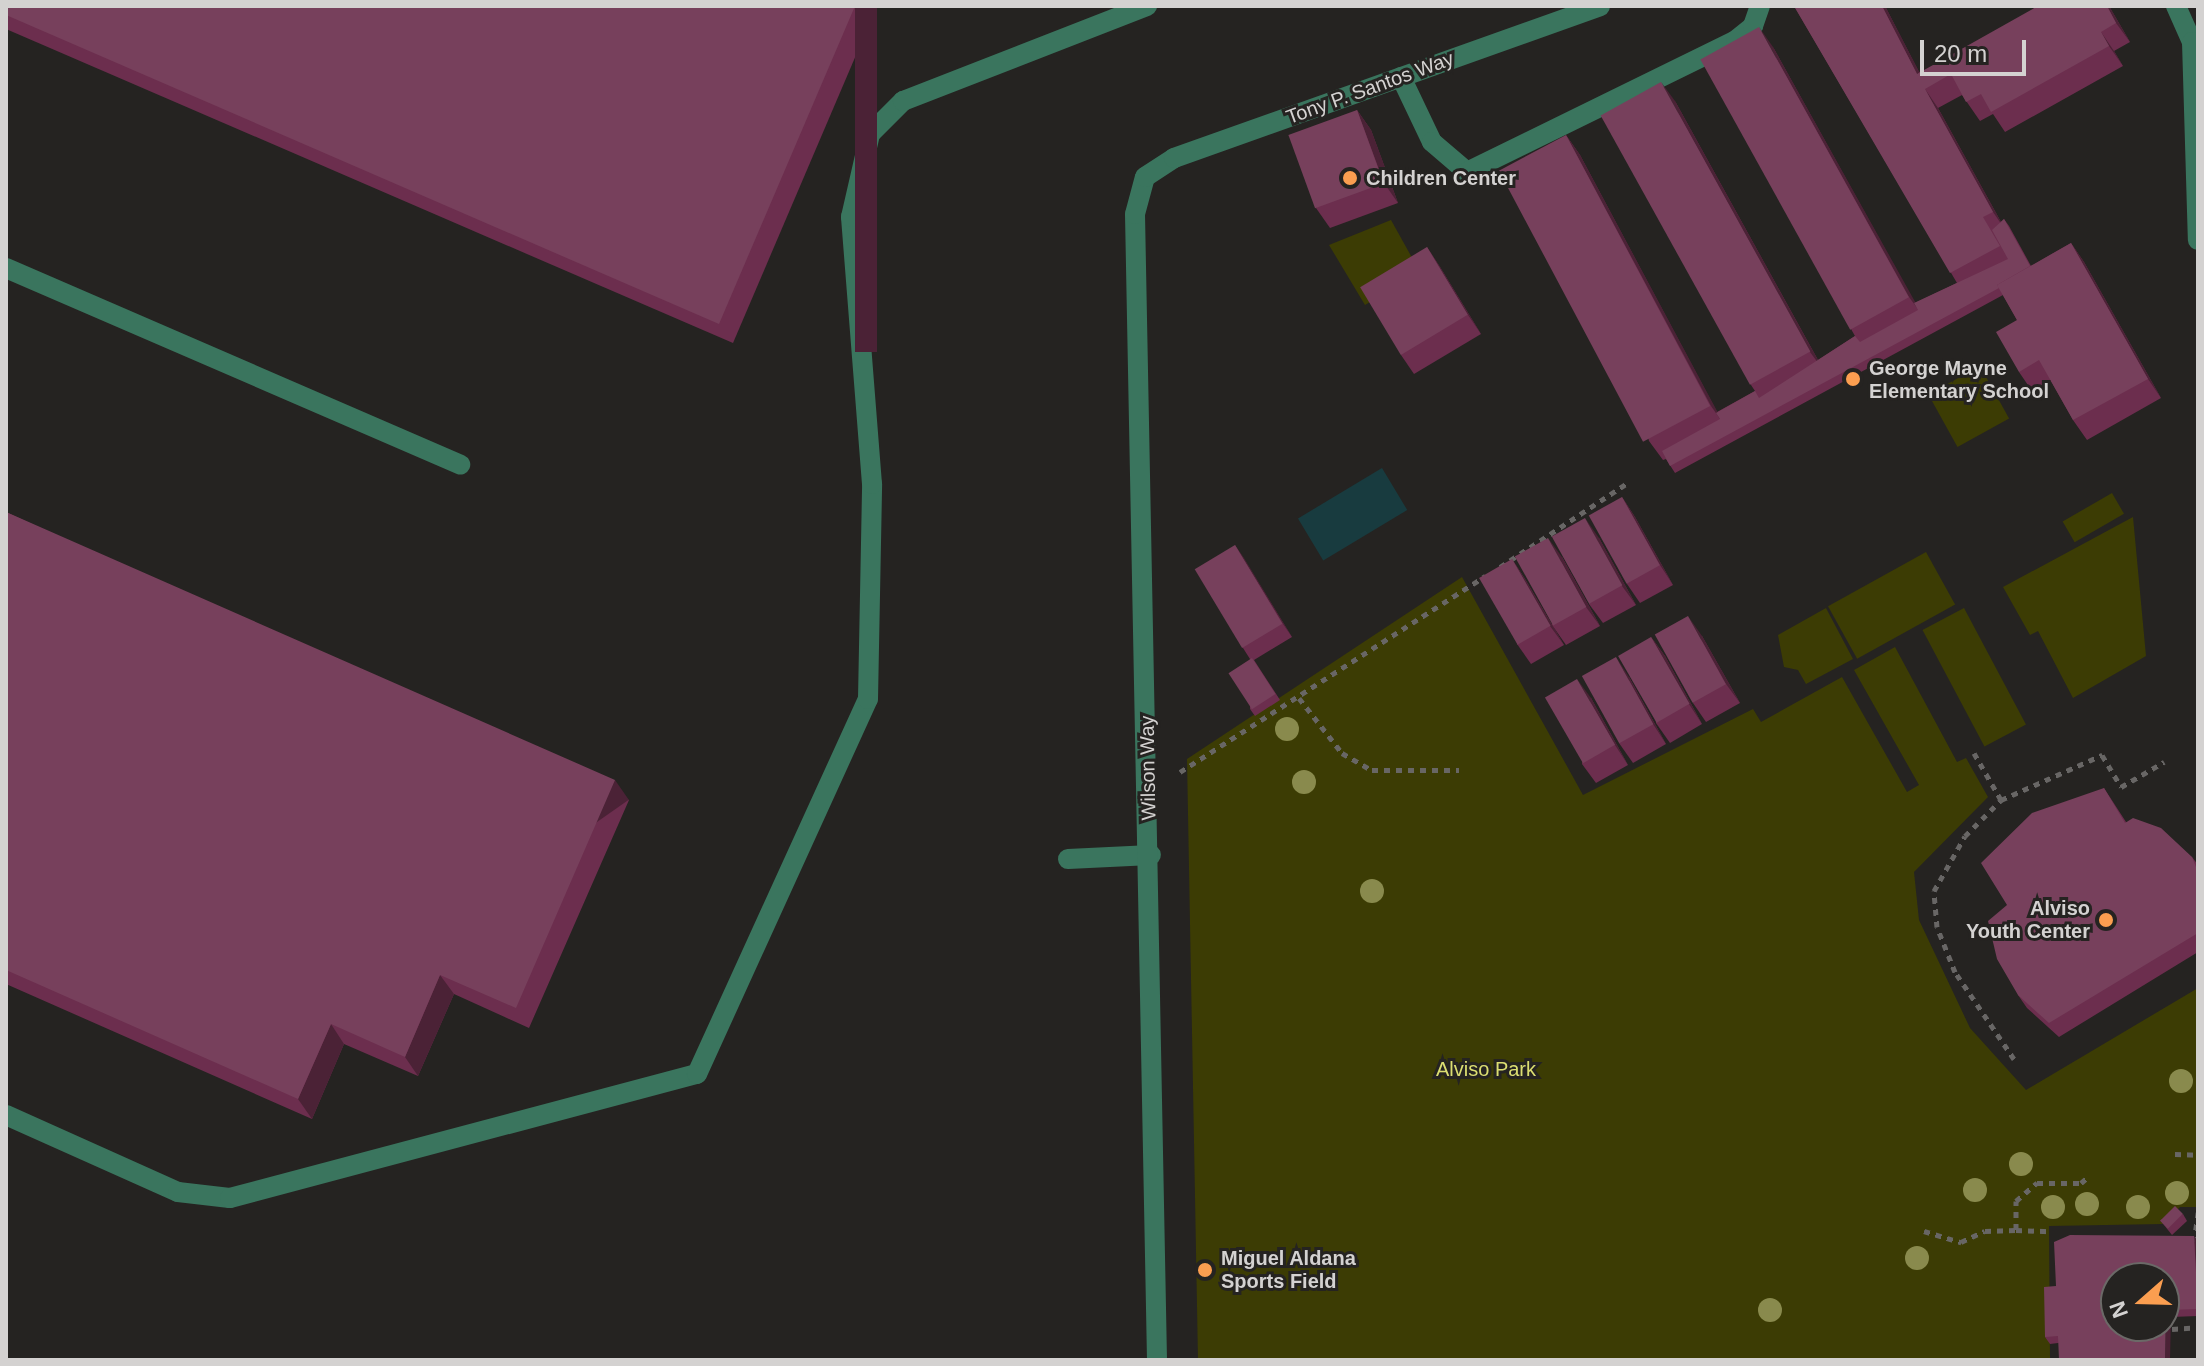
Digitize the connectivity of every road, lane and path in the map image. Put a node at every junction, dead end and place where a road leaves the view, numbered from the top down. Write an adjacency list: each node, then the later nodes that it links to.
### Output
1 (1147, 6): 5 (street)
2 (1600, 6): 7 (street, Tony P. Santos Way)
3 (1760, 6): 7 (street)
4 (2176, 6): 6 (street)
5 (1099, 13): 22 (street)
6 (2195, 41): 9 (street)
7 (1401, 77): 8 (street, Tony P. Santos Way)
8 (1145, 177): 19 (street, Wilson Way)
9 (2198, 240)
10 (6, 268): 11 (street)
11 (460, 464)
12 (1626, 484): 13 (path)
13 (1299, 698): 16 (path); 17 (path)
14 (1974, 753): 18 (path)
15 (2164, 762): 18 (path)
16 (1459, 770)
17 (1180, 772)
18 (2001, 800): 21 (path)
19 (1151, 855): 20 (street); 31 (street, Wilson Way)
20 (1068, 859)
21 (2014, 1059)
22 (6, 1115)
23 (2175, 1154): 24 (path)
24 (2198, 1155)
25 (2089, 1176): 27 (path)
26 (2198, 1212): 30 (path)
27 (2016, 1230): 28 (path); 29 (path)
28 (1924, 1231)
29 (2049, 1231)
30 (2194, 1243)
31 (1157, 1360)

